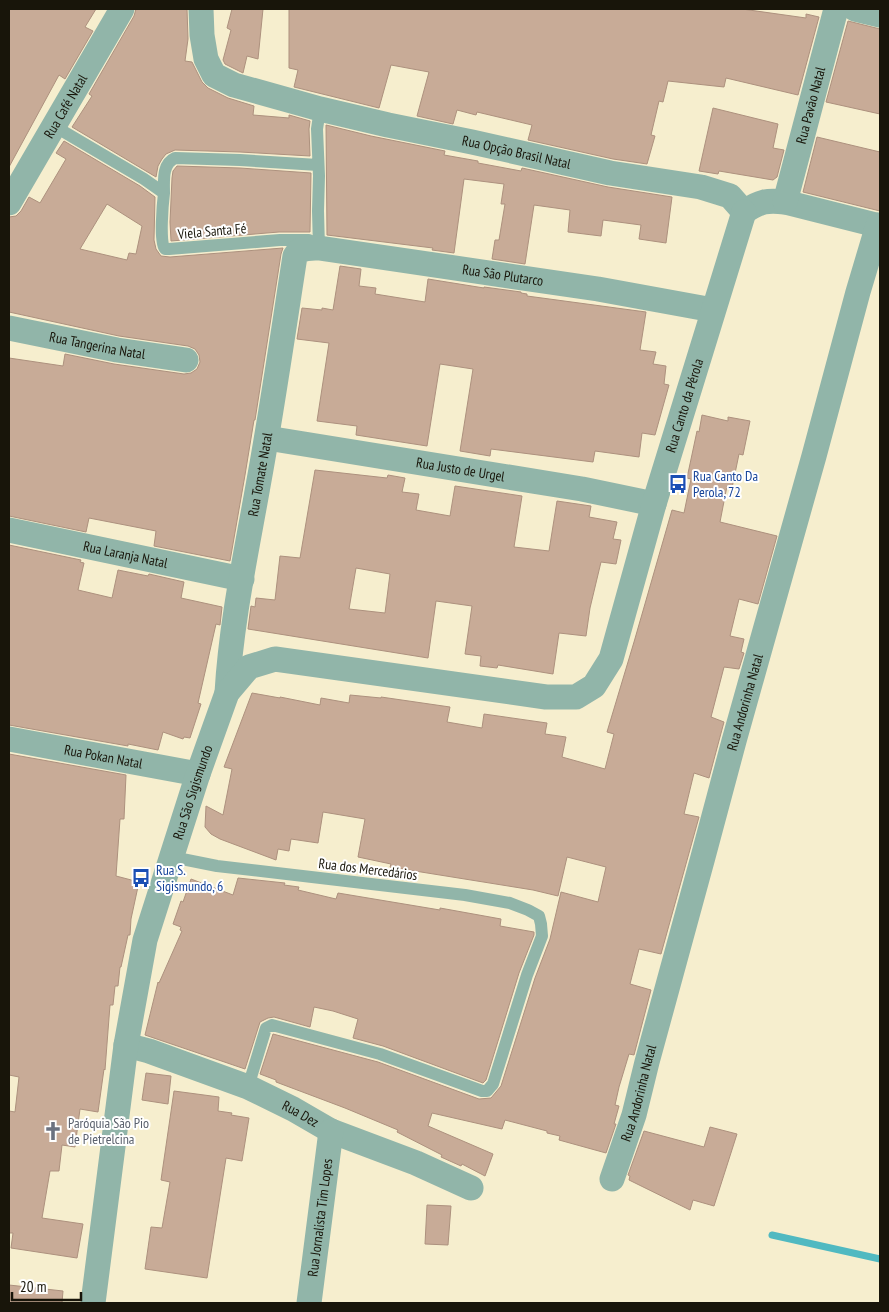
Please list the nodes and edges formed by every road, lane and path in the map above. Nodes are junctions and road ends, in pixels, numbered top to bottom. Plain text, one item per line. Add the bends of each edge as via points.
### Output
1 (122, 9) edge
2 (201, 9) edge
3 (836, 9) edge
4 (855, 9) edge
5 (880, 15) edge
6 (320, 109) junction
7 (54, 126) junction
8 (318, 165) junction
9 (164, 193) junction
10 (786, 202) junction
11 (9, 203) edge
12 (744, 212) junction
13 (879, 225) edge
14 (319, 244) junction
15 (295, 256) joint
16 (713, 310) junction
17 (9, 328) edge
18 (186, 360) dead end
19 (267, 438) junction
20 (654, 504) junction
21 (9, 530) edge
22 (242, 579) junction
23 (611, 659) joint
24 (227, 693) junction
25 (9, 740) edge
26 (198, 774) junction
27 (172, 857) junction
28 (126, 1045) junction
29 (248, 1087) junction
30 (331, 1131) junction
31 (612, 1179) dead end
32 (471, 1188) dead end
33 (93, 1303) edge
34 (309, 1303) edge

1 - 7 street, Rua Café Natal
2 - 6 street, Rua Opção Brasil Natal via 206,59 214,75 234,85
3 - 10 street, Rua Pavão Natal
4 - 5 street
6 - 8 lane
6 - 12 street, Rua Opção Brasil Natal via 610,173 701,187 730,196
7 - 9 lane
7 - 11 street, Rua Café Natal
8 - 9 lane, Viela Santa Fé via 175,158 166,166
8 - 14 lane
9 - 14 lane, Viela Santa Fé via 165,249 280,240
10 - 12 street via 771,200 757,203
10 - 13 street
12 - 16 street, Rua Canto da Pérola
13 - 31 street, Rua Andorinha Natal via 741,713 634,1115
14 - 15 street, Rua São Plutarco via 298,251
14 - 16 street, Rua São Plutarco
15 - 19 street, Rua Tomate Natal
16 - 20 street, Rua Canto da Pérola
17 - 18 street, Rua Tangerina Natal
19 - 20 street, Rua Justo de Urgel via 582,489
19 - 22 street, Rua Tomate Natal
20 - 23 street, Rua Canto da Pérola
21 - 22 street, Rua Laranja Natal
22 - 24 street, Rua Tomate Natal via 228,663
23 - 24 street, Rua São Sigismundo via 594,686 576,697 546,697 275,659 249,667
24 - 26 street, Rua São Sigismundo
25 - 26 street, Rua Pokan Natal
26 - 27 street, Rua São Sigismundo
27 - 28 street, Rua São Sigismundo via 145,940
27 - 29 lane, Rua dos Mercedários via 217,866 465,895 510,904 538,916 541,924 542,936 493,1084 487,1091 380,1054 272,1025 266,1028
28 - 29 street, Rua Dez
28 - 33 street, Rua São Sigismundo
29 - 30 street, Rua Dez
30 - 32 street, Rua Dez
30 - 34 street, Rua Jornalista Tim Lopes

